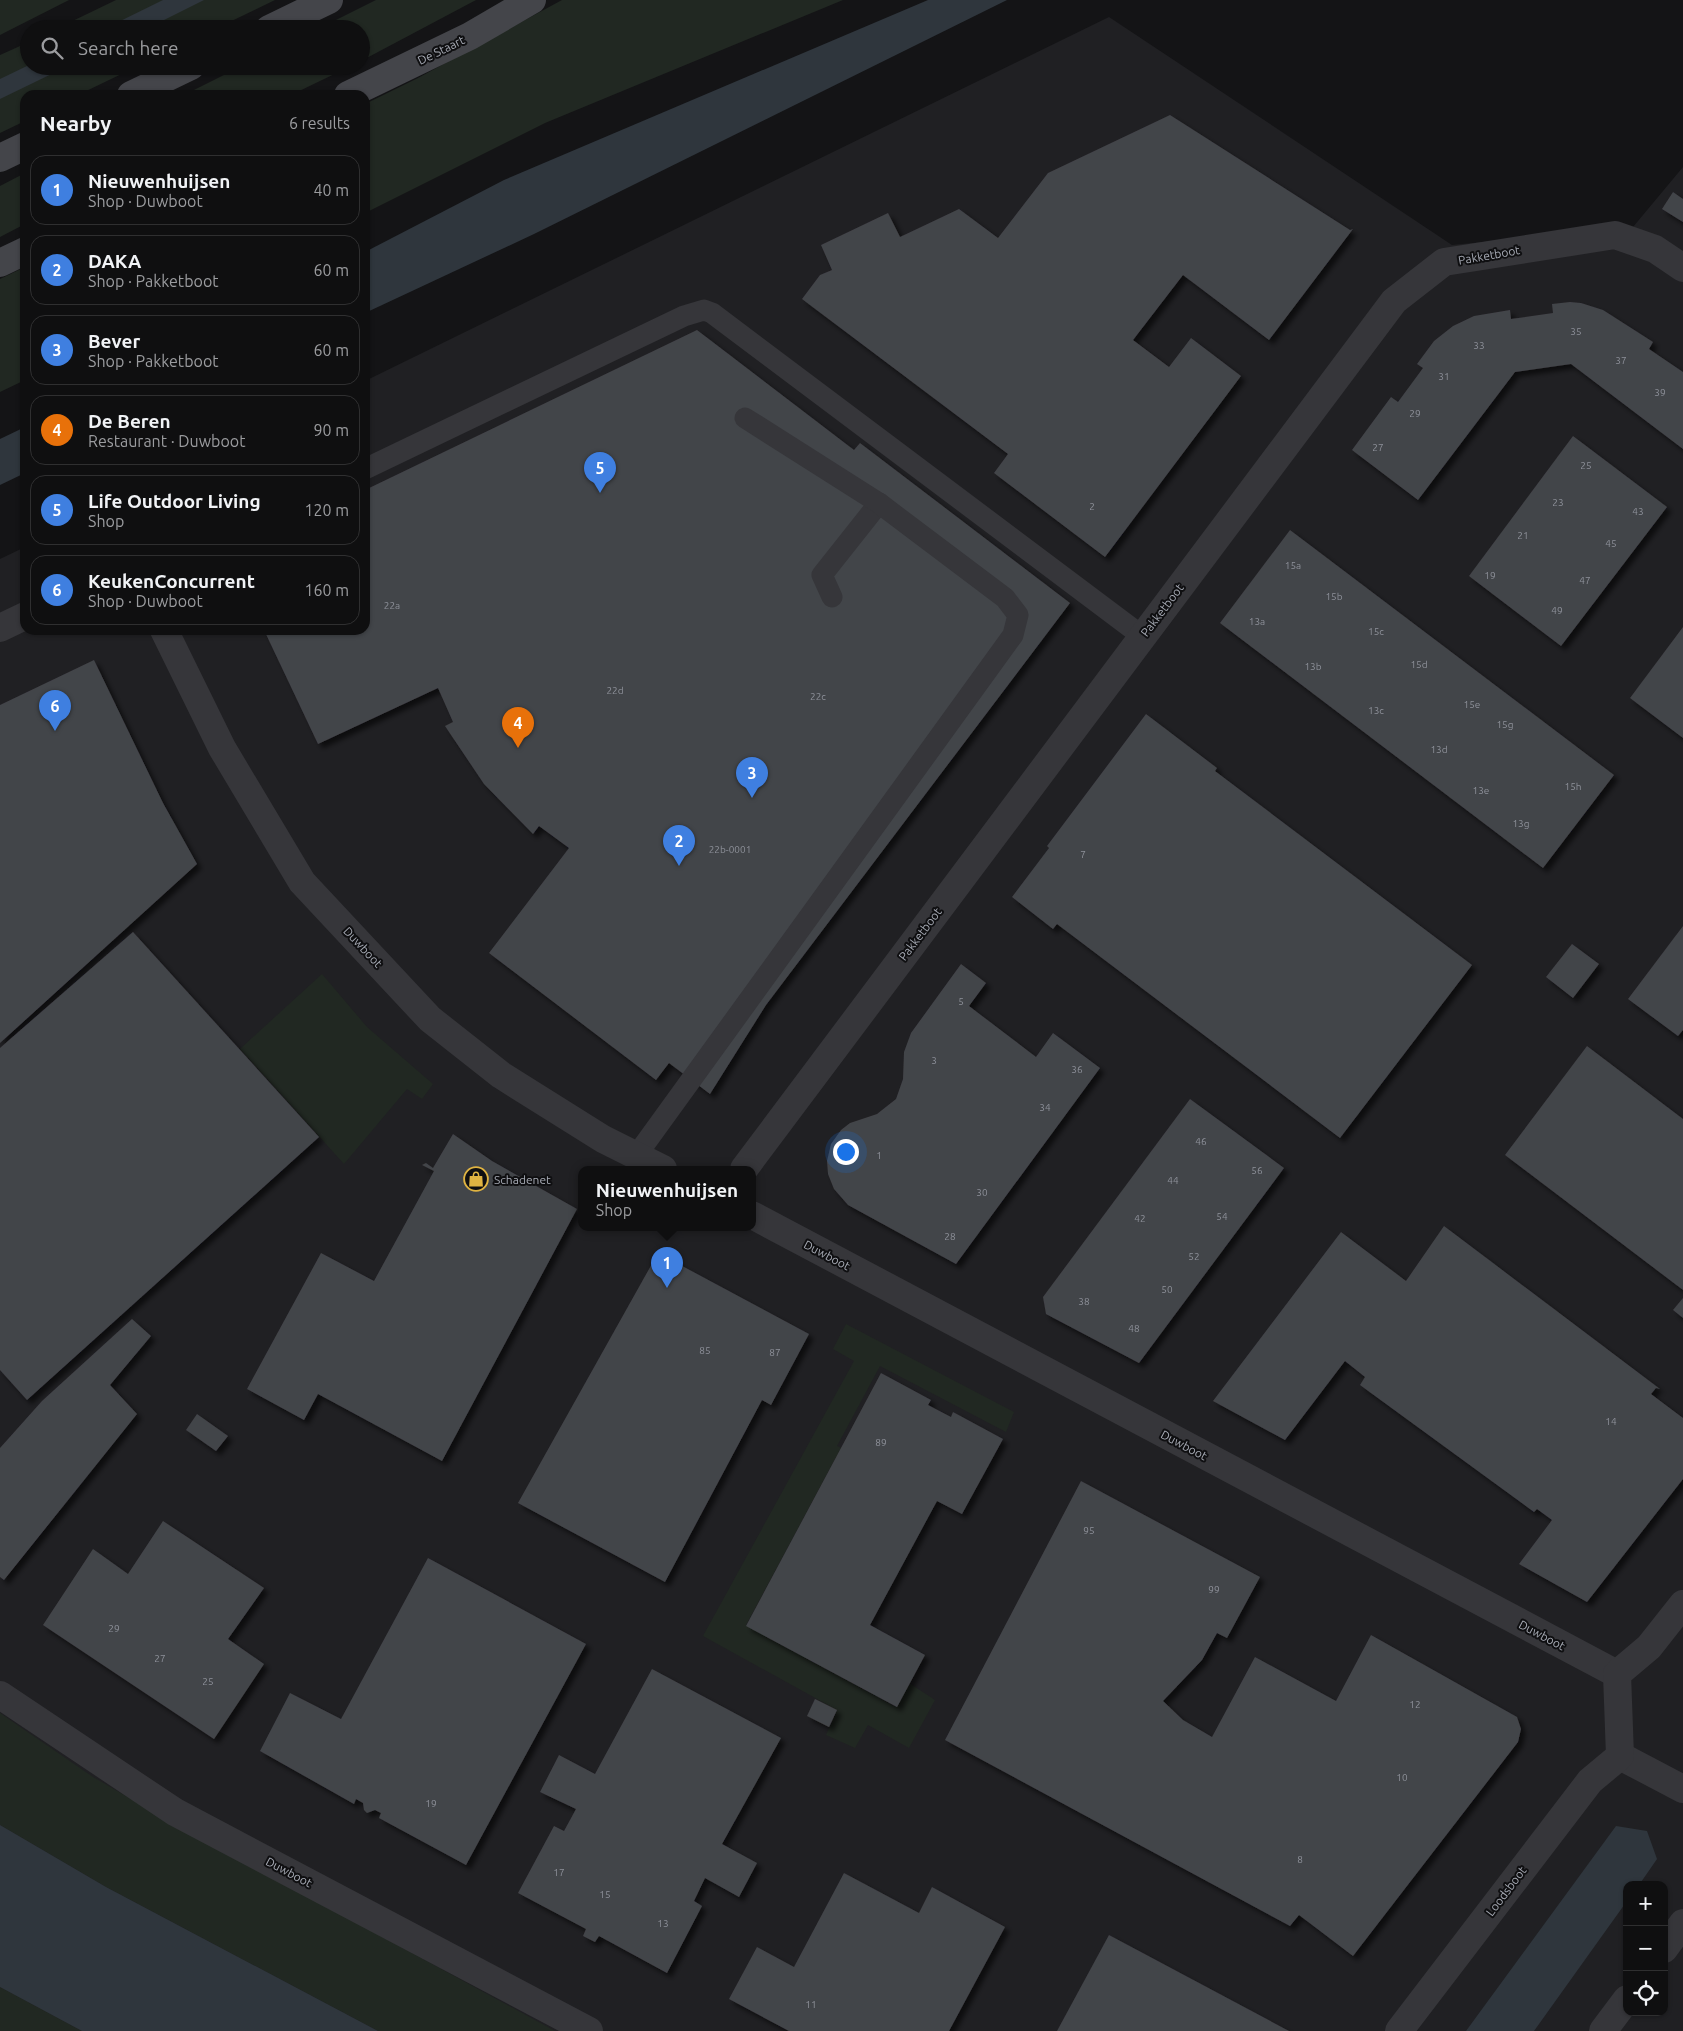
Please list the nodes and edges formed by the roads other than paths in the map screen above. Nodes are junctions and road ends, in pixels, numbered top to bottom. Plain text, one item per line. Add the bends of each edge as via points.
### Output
1 (329, 0) edge
2 (532, 0) edge
3 (288, 20) edge
4 (172, 75) edge
5 (141, 90) edge
6 (358, 90) edge
7 (20, 148) edge
8 (0, 158) edge
9 (20, 253) edge
10 (0, 263) edge
11 (1683, 268) edge
12 (745, 418) dead end
13 (370, 467) edge
14 (879, 503) junction
15 (832, 598) dead end
16 (20, 618) edge
17 (0, 628) edge
18 (166, 635) edge
19 (1142, 636) junction
20 (636, 1156) junction
21 (657, 1166) edge
22 (746, 1166) edge
23 (756, 1217) edge
24 (1683, 1604) edge
25 (1616, 1674) junction
26 (0, 1695) edge
27 (1620, 1756) junction
28 (1683, 1789) edge
29 (1683, 1923) edge
30 (1668, 1943) edge
31 (1623, 2004) edge
32 (589, 2031) edge
33 (1399, 2031) edge
34 (1603, 2031) edge

1 - 3 main road
2 - 6 main road, De Staart via 470,36
4 - 5 main road
7 - 8 main road
9 - 10 main road
11 - 19 street, Pakketboot via 1655,249 1614,235 1444,262 1394,301
12 - 14 lane
13 - 19 lane via 684,316 704,310
14 - 15 lane via 822,575
14 - 20 lane via 1005,598 1018,615 1013,635
16 - 17 street
18 - 20 street, Duwboot via 222,748 302,882 430,1019 501,1075
19 - 22 street, Pakketboot
20 - 21 street, Duwboot
23 - 25 street, Duwboot
24 - 25 street via 1649,1647
25 - 27 street
26 - 32 street, Duwboot via 175,1812
27 - 28 street
27 - 33 street, Loodsboot via 1590,1782
29 - 30 street
31 - 34 street

